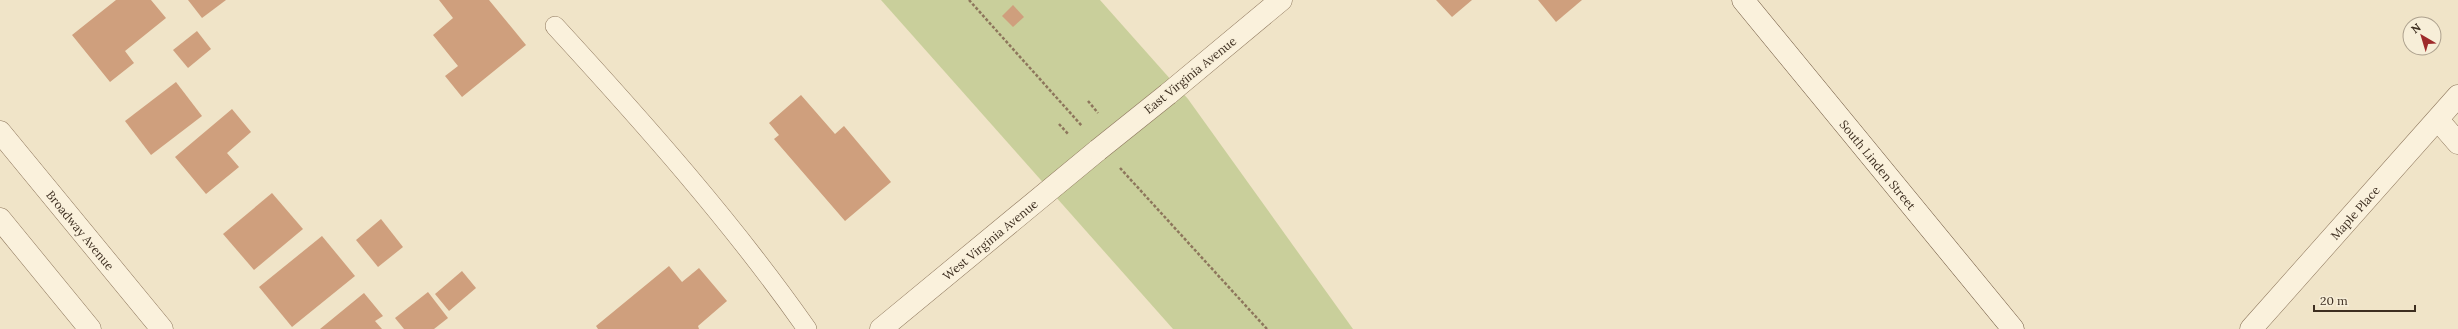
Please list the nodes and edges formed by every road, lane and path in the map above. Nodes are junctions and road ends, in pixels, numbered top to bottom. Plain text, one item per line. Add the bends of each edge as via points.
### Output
1 (1281, 0) edge
2 (1742, 0) edge
3 (555, 26) dead end
4 (2458, 96) edge
5 (1088, 101) dead end
6 (1101, 116) dead end
7 (2438, 120) junction
8 (1059, 124) dead end
9 (0, 132) edge
10 (1073, 140) dead end
11 (2458, 143) edge
12 (1098, 150) joint
13 (0, 219) edge
14 (90, 329) edge
15 (162, 329) edge
16 (808, 329) edge
17 (881, 329) edge
18 (2013, 329) edge
19 (2251, 329) edge

1 - 12 street, East Virginia Avenue, bridge
2 - 18 street, South Linden Street
3 - 16 lane via 611,87 761,263
4 - 7 street, Maple Place
5 - 6 path
7 - 11 street
7 - 19 street, Maple Place
8 - 10 path
9 - 15 street, Broadway Avenue
12 - 17 street, West Virginia Avenue
13 - 14 street

